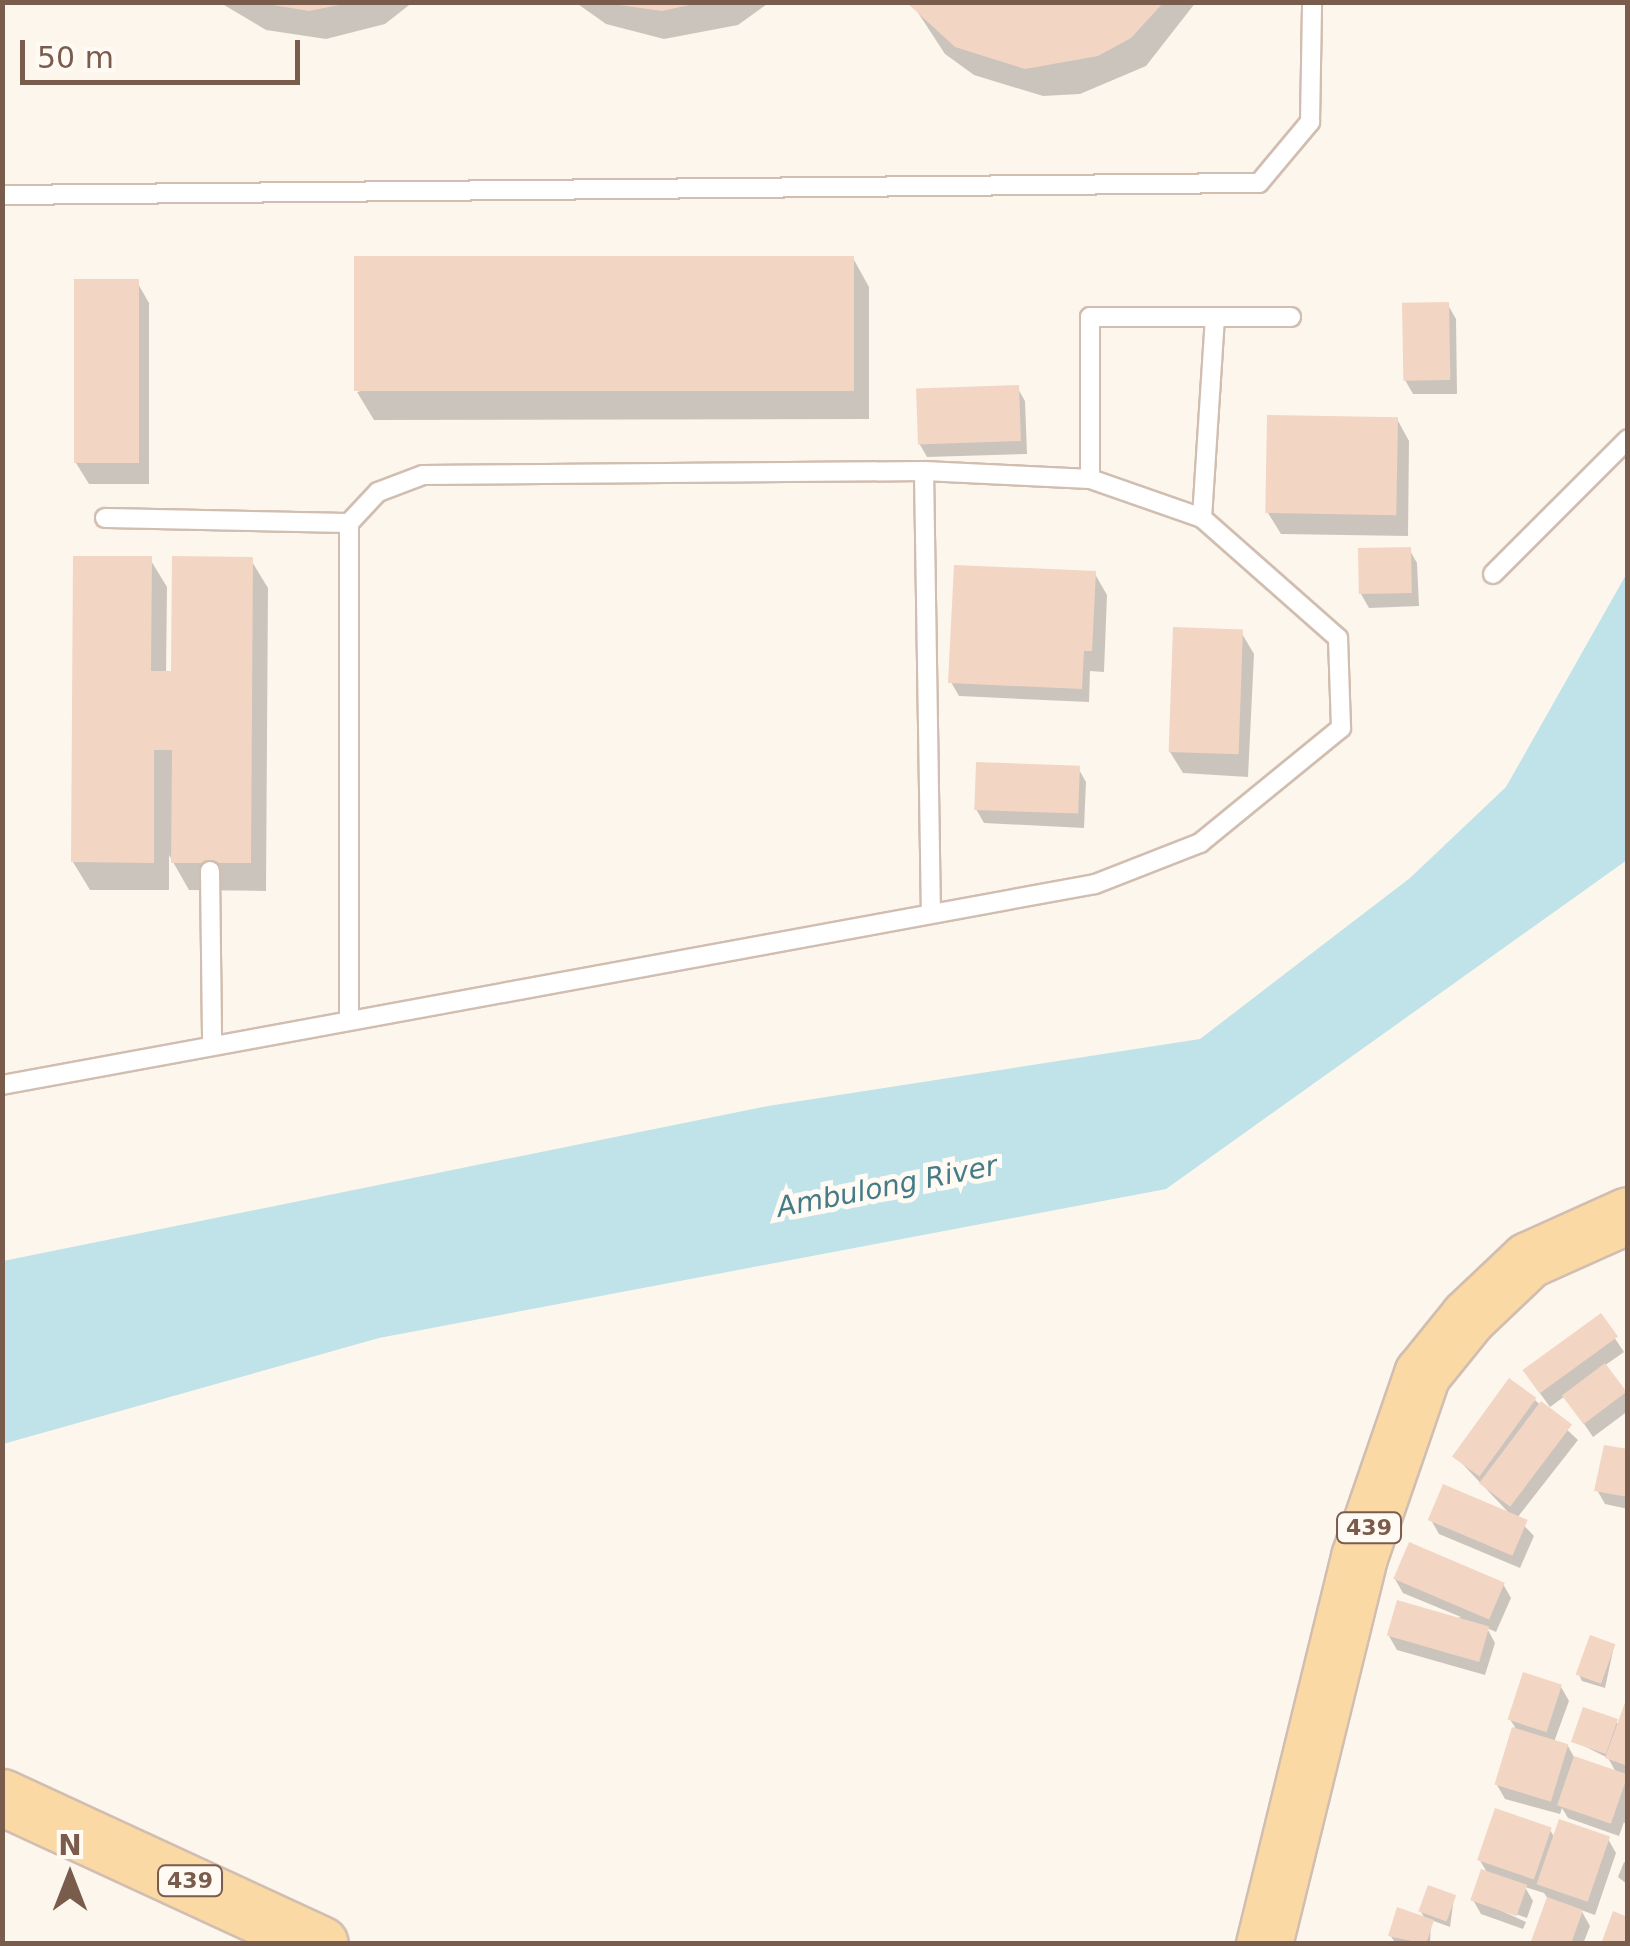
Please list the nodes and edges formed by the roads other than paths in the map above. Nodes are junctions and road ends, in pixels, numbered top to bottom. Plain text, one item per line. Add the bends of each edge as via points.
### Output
1 (1312, 2) edge
2 (2, 195) edge
3 (1215, 318) junction
4 (1290, 318) dead end
5 (1628, 440) edge
6 (924, 471) junction
7 (1090, 479) junction
8 (105, 518) dead end
9 (1202, 518) junction
10 (349, 523) junction
11 (1494, 574) dead end
12 (210, 872) dead end
13 (931, 914) junction
14 (349, 1019) junction
15 (212, 1046) junction
16 (2, 1085) edge
17 (1628, 1215) edge
18 (2, 1797) edge
19 (320, 1944) edge
20 (1264, 1944) edge

1 - 2 lane via 1310,122 1258,183
3 - 4 lane
3 - 7 lane via 1090,318
3 - 9 lane
5 - 11 lane
6 - 7 lane
6 - 10 lane via 423,475 378,492
6 - 13 lane
7 - 9 lane
8 - 10 lane
9 - 13 lane via 1338,638 1341,728 1200,843 1095,884
10 - 14 lane
12 - 15 lane
13 - 14 lane
14 - 15 lane
15 - 16 lane
17 - 20 main road, 439 via 1528,1260 1468,1317 1422,1374 1359,1557
18 - 19 main road, 439

